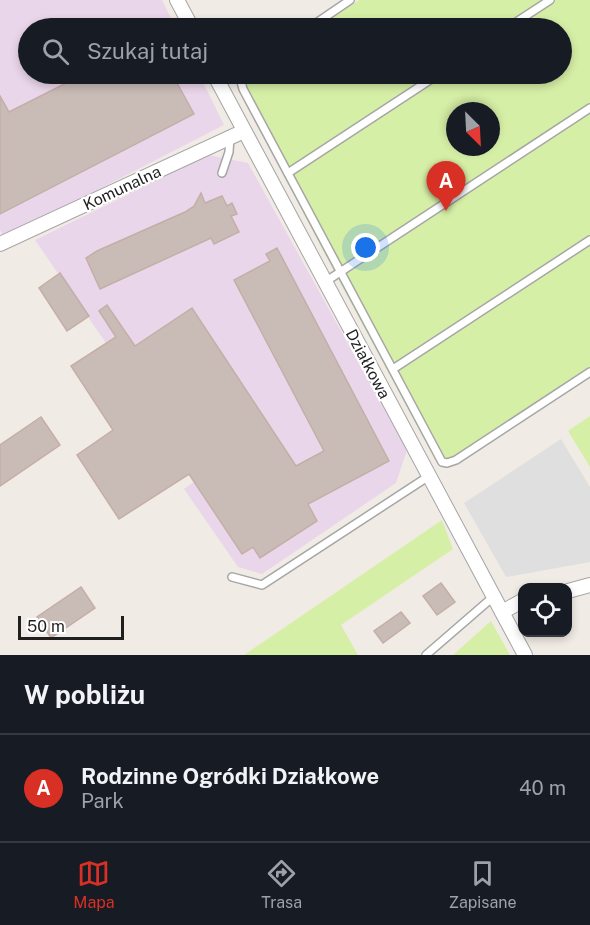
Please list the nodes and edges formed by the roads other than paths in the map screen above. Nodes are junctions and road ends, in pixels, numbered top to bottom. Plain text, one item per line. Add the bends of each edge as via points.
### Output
1 (177, 0) edge
2 (350, 0) edge
3 (550, 0) edge
4 (187, 18) edge
5 (324, 18) edge
6 (522, 18) edge
7 (219, 84) edge
8 (242, 84) edge
9 (424, 84) edge
10 (590, 108) edge
11 (244, 131) junction
12 (230, 137) junction
13 (222, 173) dead end
14 (288, 173) junction
15 (590, 240) edge
16 (0, 244) edge
17 (340, 272) junction
18 (325, 282) junction
19 (393, 369) junction
20 (590, 372) edge
21 (429, 476) junction
22 (232, 577) dead end
23 (590, 585) edge
24 (572, 590) edge
25 (493, 597) junction
26 (518, 604) edge
27 (502, 612) junction
28 (426, 655) edge
29 (525, 655) edge

1 - 4 street
2 - 5 lane
3 - 6 lane
7 - 11 street, Działkowa
8 - 14 lane
9 - 14 lane
10 - 17 lane
11 - 12 street, Komunalna
11 - 18 street, Działkowa
12 - 13 lane via 230,152
12 - 16 street, Komunalna
14 - 17 lane
15 - 19 lane
17 - 18 lane
17 - 19 lane
18 - 21 street, Działkowa
19 - 20 lane via 439,458 447,463
21 - 22 lane via 262,585
21 - 25 street, Działkowa
23 - 24 street
25 - 27 street, Działkowa
25 - 28 lane
26 - 27 street
27 - 29 street, Działkowa

